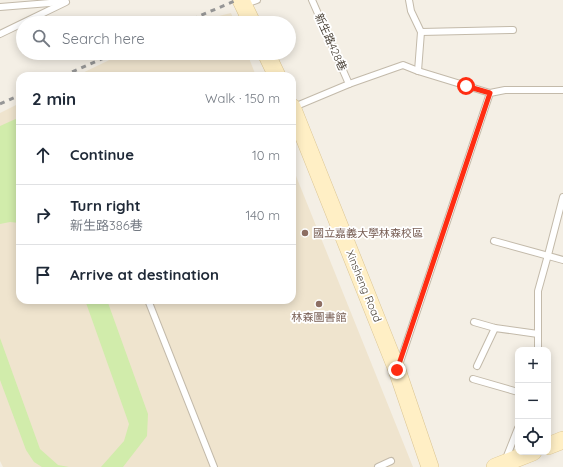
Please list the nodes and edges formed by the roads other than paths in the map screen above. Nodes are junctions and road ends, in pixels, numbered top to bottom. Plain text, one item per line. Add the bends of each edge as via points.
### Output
1 (312, 0) edge
2 (409, 0) edge
3 (66, 1) edge
4 (247, 2) edge
5 (0, 7) edge
6 (36, 16) edge
7 (250, 16) edge
8 (16, 26) edge
9 (513, 30) dead end
10 (421, 32) junction
11 (0, 34) edge
12 (269, 60) edge
13 (418, 71) junction
14 (275, 72) edge
15 (350, 84) junction
16 (563, 90) edge
17 (490, 93) junction
18 (296, 105) edge
19 (296, 117) edge
20 (563, 198) edge
21 (494, 241) dead end
22 (548, 255) junction
23 (563, 260) edge
24 (150, 304) edge
25 (474, 322) dead end
26 (495, 328) junction
27 (538, 334) junction
28 (538, 347) edge
29 (477, 366) dead end
30 (397, 370) junction
31 (473, 379) dead end
32 (515, 391) edge
33 (515, 434) edge
34 (563, 440) edge
35 (551, 445) edge
36 (525, 455) edge
37 (391, 461) dead end
38 (499, 465) edge
39 (214, 467) edge
40 (378, 467) edge
41 (430, 467) edge

1 - 15 lane, 新生路428巷
2 - 10 lane via 410,11
3 - 5 lane
3 - 6 lane
4 - 7 street
8 - 11 lane
9 - 10 lane
10 - 13 lane
12 - 14 street
13 - 15 lane via 403,65
13 - 17 lane
15 - 18 lane
16 - 17 lane via 505,90
17 - 30 lane
19 - 30 street, Xinsheng Road
20 - 22 lane
21 - 22 lane
22 - 23 lane
22 - 27 lane via 538,290
24 - 39 lane
25 - 26 lane
26 - 27 lane
26 - 29 lane
27 - 28 lane
30 - 41 street, Xinsheng Road
31 - 32 lane
33 - 38 lane
34 - 35 street
36 - 38 street
37 - 40 lane

